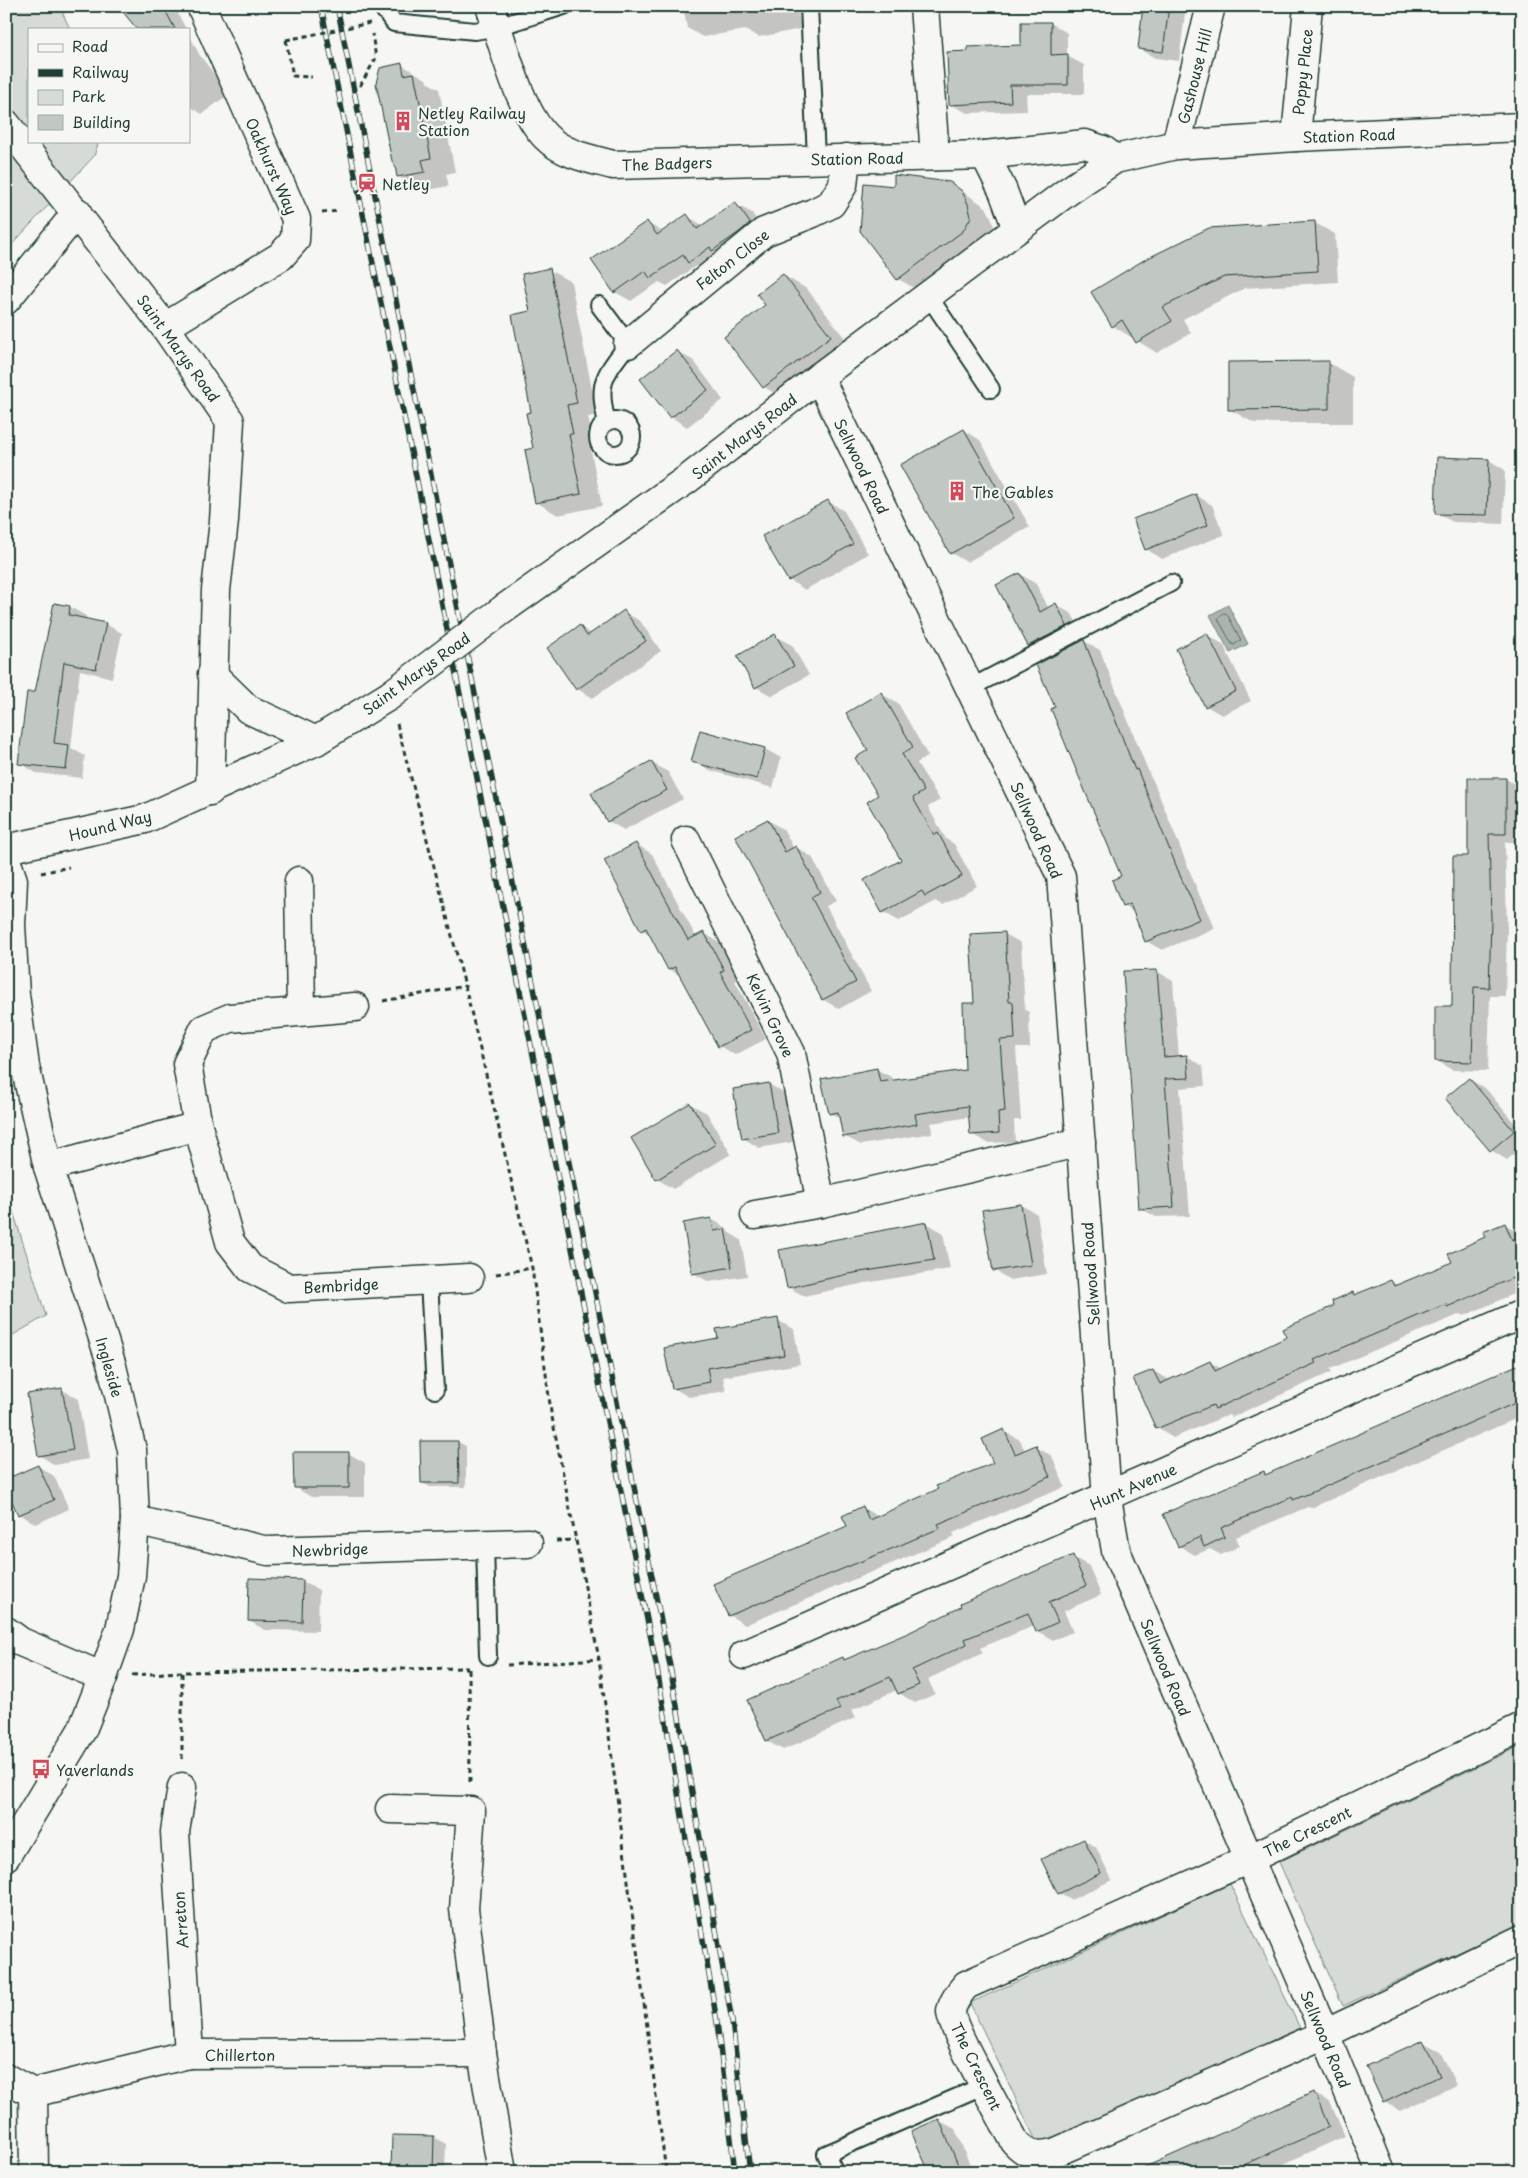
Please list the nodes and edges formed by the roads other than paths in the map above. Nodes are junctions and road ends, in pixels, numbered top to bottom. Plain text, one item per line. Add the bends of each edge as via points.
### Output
1 (201, 6) edge
2 (381, 6) edge
3 (564, 6) edge
4 (808, 6) edge
5 (924, 6) edge
6 (1211, 6) edge
7 (1308, 6) edge
8 (494, 16) edge
9 (6, 124) edge
10 (1522, 128) edge
11 (1296, 137) junction
12 (1176, 145) junction
13 (985, 155) junction
14 (935, 156) junction
15 (816, 158) junction
16 (846, 158) junction
17 (1115, 159) junction
18 (728, 162) joint
19 (77, 212) junction
20 (1017, 229) junction
21 (928, 295) junction
22 (6, 300) edge
23 (599, 305) dead end
24 (165, 327) junction
25 (628, 344) junction
26 (819, 377) junction
27 (991, 389) dead end
28 (607, 422) dead end
29 (1171, 583) dead end
30 (212, 674) junction
31 (970, 688) junction
32 (316, 741) junction
33 (210, 791) junction
34 (686, 840) dead end
35 (6, 849) edge
36 (6, 860) edge
37 (299, 881) dead end
38 (355, 1006) road end
39 (301, 1012) junction
40 (198, 1126) junction
41 (1081, 1142) junction
42 (48, 1167) junction
43 (821, 1203) junction
44 (755, 1216) dead end
45 (469, 1278) road end
46 (429, 1281) junction
47 (1522, 1314) edge
48 (435, 1390) dead end
49 (1106, 1498) junction
50 (135, 1520) junction
51 (528, 1543) dead end
52 (485, 1544) junction
53 (6, 1631) edge
54 (744, 1655) dead end
55 (483, 1662) road end
56 (103, 1677) junction
57 (1522, 1727) edge
58 (182, 1787) road end
59 (390, 1809) dead end
60 (6, 1856) edge
61 (1249, 1859) junction
62 (1522, 1940) edge
63 (1325, 2034) junction
64 (482, 2053) junction
65 (189, 2054) junction
66 (6, 2078) edge
67 (985, 2085) junction
68 (33, 2093) junction
69 (34, 2172) edge
70 (502, 2172) edge
71 (835, 2172) edge
72 (1381, 2172) edge

1 - 24 street, Oakhurst Way via 296,219 295,240 281,256
2 - 8 lane via 394,22 475,31
3 - 8 lane
4 - 15 lane
5 - 14 street
6 - 12 street, Gashouse Hill
7 - 11 street, Poppy Place
8 - 18 street, The Badgers via 526,110 547,137 575,155 613,165
9 - 19 street, Saint Marys Road
10 - 11 street, Station Road
11 - 12 street, Station Road
12 - 17 street, Saint Marys Road
13 - 14 street, Station Road
13 - 17 street, Station Road via 1085,144 1103,150
13 - 20 street
14 - 16 street, Station Road
15 - 16 street, Station Road
15 - 18 street, Station Road
16 - 25 street, Felton Close via 843,185 831,204 764,232
17 - 20 street, Saint Marys Road
19 - 22 street
19 - 24 street, Saint Marys Road
20 - 21 street, Saint Marys Road
21 - 26 street, Saint Marys Road
21 - 27 lane
23 - 25 lane
24 - 30 street, Saint Marys Road via 230,420
25 - 28 lane via 610,368 602,386
26 - 31 street, Sellwood Road
26 - 32 street, Saint Marys Road, bridge via 690,478 505,608 392,707
29 - 31 lane
30 - 32 street via 248,709
30 - 33 street, Saint Marys Road
31 - 41 street, Sellwood Road via 1061,876
32 - 33 street, Saint Marys Road
33 - 35 street, Hound Way via 145,818
34 - 43 street, Kelvin Grove via 791,1053
36 - 42 street, Ingleside via 13,880 11,924 15,995 25,1066
37 - 39 street
38 - 39 street, Bembridge
39 - 40 street, Bembridge via 230,1018 204,1029 187,1064
40 - 42 street
40 - 46 street, Bembridge via 230,1242 250,1268 289,1288
41 - 43 street
41 - 49 street, Sellwood Road
42 - 50 street, Ingleside via 112,1366 132,1450
43 - 44 street
45 - 46 street, Bembridge
46 - 48 lane
47 - 49 street, Hunt Avenue
49 - 54 street, Hunt Avenue
49 - 61 street, Sellwood Road via 1116,1552
50 - 52 street, Newbridge via 268,1551
50 - 56 street, Ingleside via 131,1576 120,1629
51 - 52 street, Newbridge
52 - 55 lane
53 - 56 street via 21,1642
56 - 60 street, Ingleside via 82,1730
57 - 61 street, The Crescent
58 - 65 street, Arreton via 175,1832
59 - 64 street via 471,1811 464,1909
61 - 63 street, Sellwood Road
61 - 67 street, The Crescent via 966,1985 957,1996 951,2012 958,2033
62 - 63 street, The Crescent
63 - 67 street, The Crescent via 1039,2157 1023,2151 1015,2142
63 - 72 street, Sellwood Road
64 - 65 street, Chillerton
64 - 70 street
65 - 68 street, Chillerton
66 - 68 street
67 - 71 lane via 826,2154
68 - 69 street

